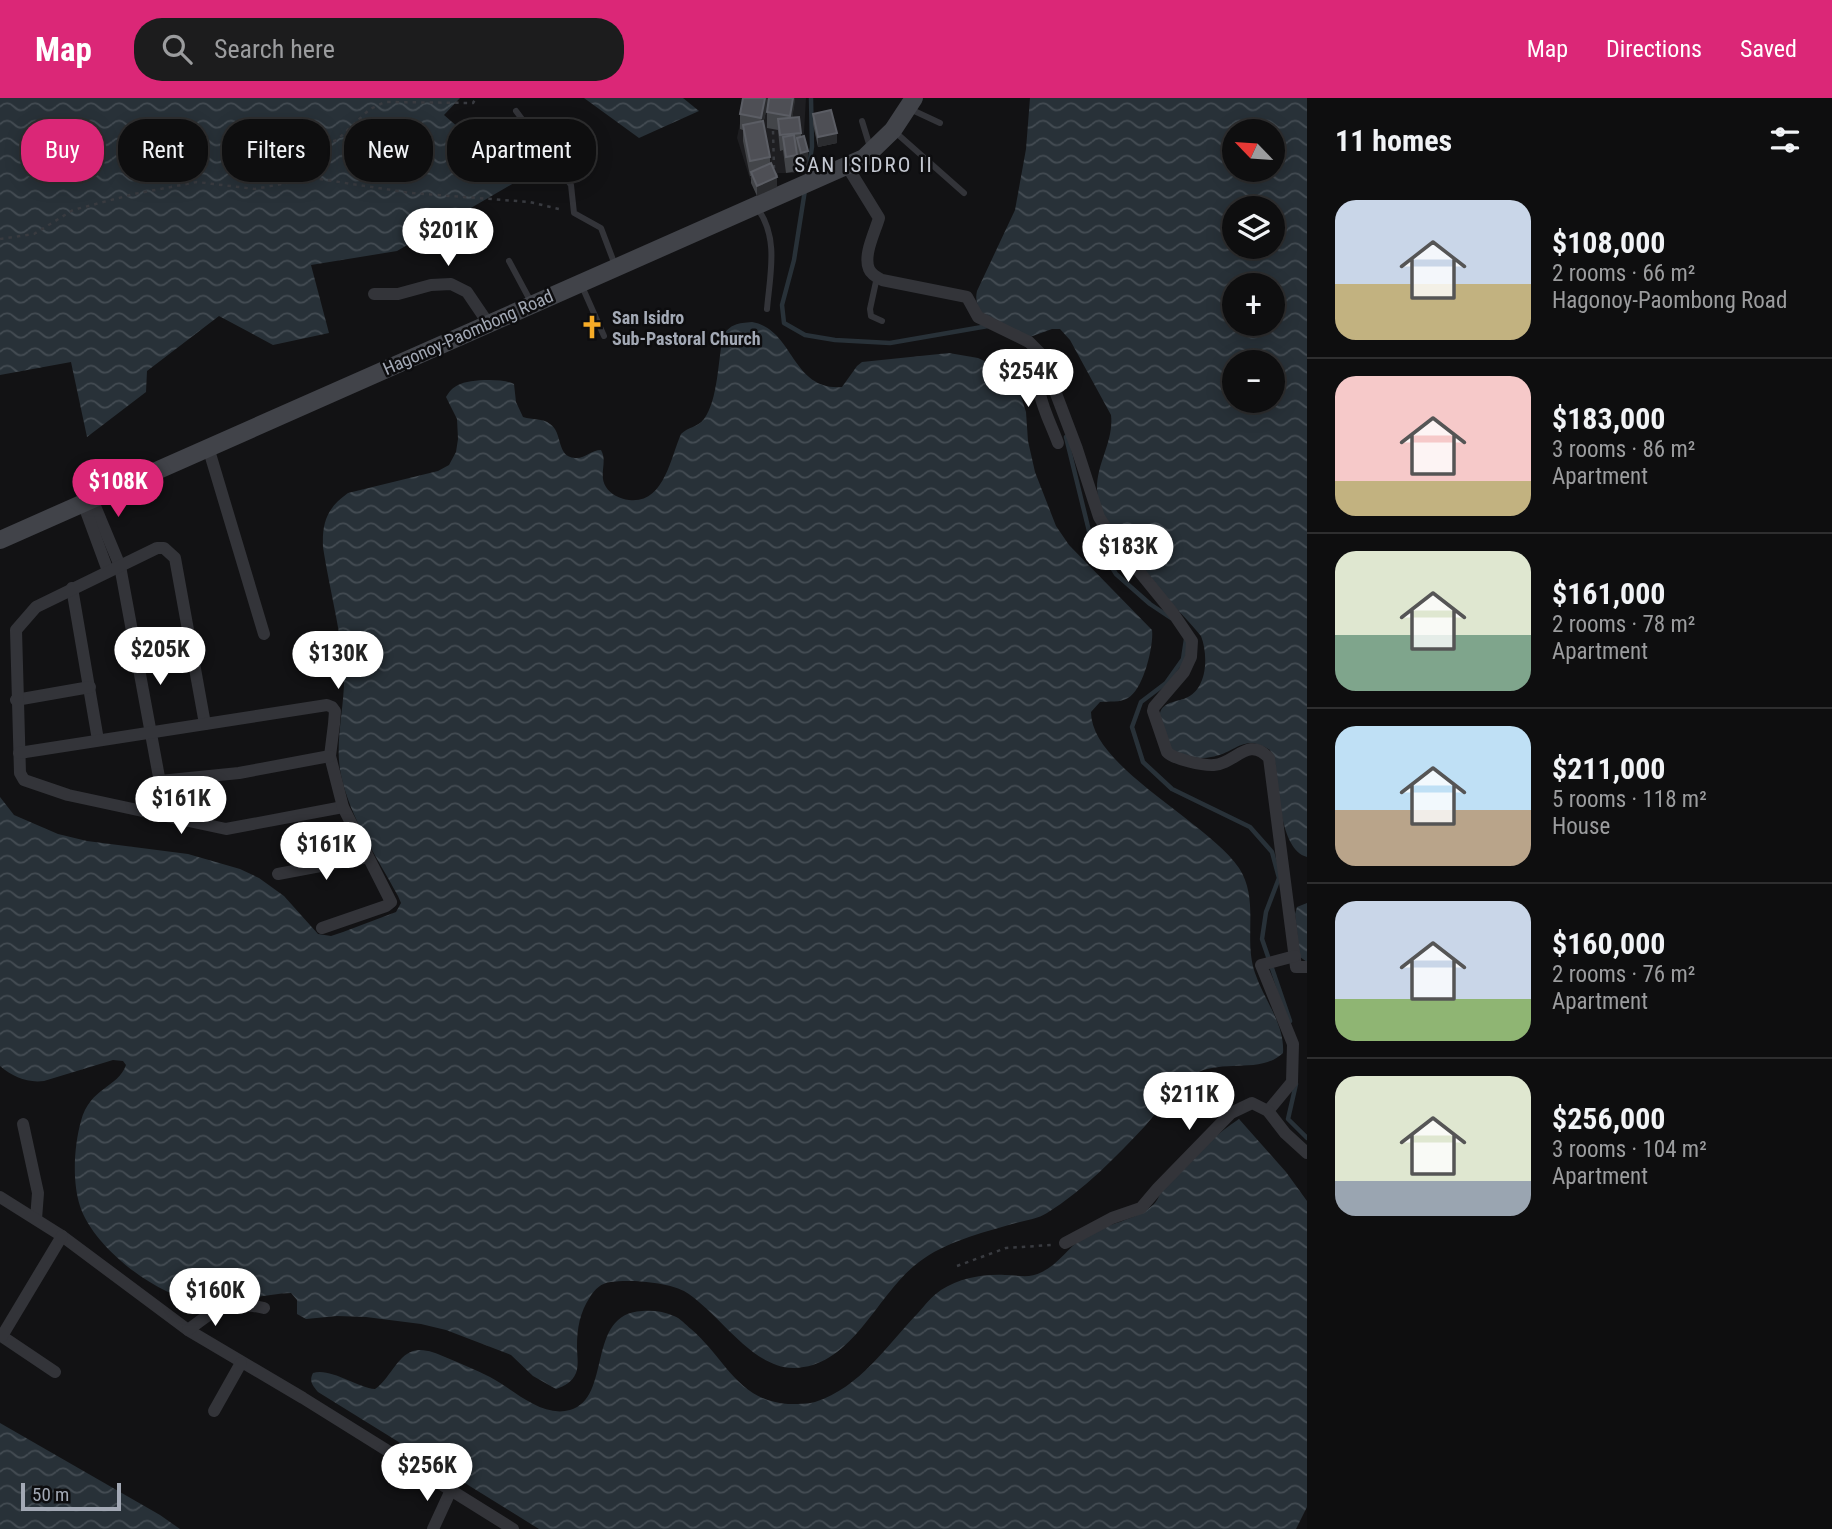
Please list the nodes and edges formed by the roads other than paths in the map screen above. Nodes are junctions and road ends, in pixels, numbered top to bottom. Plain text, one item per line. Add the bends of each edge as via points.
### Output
1 (911, 103) edge
2 (516, 111) dead end
3 (862, 121) dead end
4 (940, 123) dead end
5 (893, 130) junction
6 (871, 153) junction
7 (847, 166) junction
8 (964, 193) dead end
9 (755, 205) junction
10 (509, 261) dead end
11 (615, 267) junction
12 (877, 277) junction
13 (580, 282) junction
14 (374, 294) dead end
15 (532, 304) junction
16 (766, 309) dead end
17 (882, 321) dead end
18 (488, 323) junction
19 (604, 336) dead end
20 (1041, 364) junction
21 (1058, 443) dead end
22 (208, 447) junction
23 (87, 501) junction
24 (0, 540) edge
25 (114, 569) junction
26 (72, 588) junction
27 (264, 634) dead end
28 (90, 687) junction
29 (16, 700) junction
30 (205, 724) junction
31 (151, 732) junction
32 (97, 740) junction
33 (19, 752) junction
34 (330, 756) junction
35 (160, 781) junction
36 (343, 807) junction
37 (166, 815) junction
38 (368, 857) junction
39 (278, 874) dead end
40 (322, 928) dead end
41 (1294, 956) junction
42 (1307, 967) edge
43 (1268, 1111) junction
44 (23, 1124) dead end
45 (1307, 1153) edge
46 (0, 1197) edge
47 (36, 1219) junction
48 (62, 1236) junction
49 (1065, 1243) road end
50 (264, 1308) dead end
51 (188, 1330) junction
52 (1, 1336) edge
53 (239, 1362) junction
54 (55, 1372) dead end
55 (215, 1411) dead end
56 (451, 1490) junction
57 (433, 1529) edge
58 (513, 1529) edge

1 - 4 lane
1 - 5 main road, Hagonoy-Paombong Road
2 - 11 lane via 570,185 575,213 601,228
3 - 6 lane
5 - 6 main road, Hagonoy-Paombong Road
5 - 8 lane
6 - 7 main road, Hagonoy-Paombong Road
7 - 9 main road, Hagonoy-Paombong Road
7 - 12 street via 879,218 868,256 869,269
9 - 11 main road, Hagonoy-Paombong Road
9 - 16 lane via 770,234
10 - 15 lane
11 - 13 main road, Hagonoy-Paombong Road
12 - 17 lane via 870,309 871,316
12 - 20 street via 967,298 978,317 1029,342
13 - 15 main road, Hagonoy-Paombong Road
13 - 19 lane
14 - 18 street via 451,284 467,292
15 - 18 main road, Hagonoy-Paombong Road
18 - 22 main road, Hagonoy-Paombong Road
20 - 21 street via 1040,393
20 - 41 street via 1077,449 1099,517 1192,641 1184,673 1153,711 1167,752 1178,759 1215,766 1251,748 1262,750 1269,758
22 - 23 main road, Hagonoy-Paombong Road
22 - 27 street
23 - 24 main road, Hagonoy-Paombong Road
23 - 25 street
25 - 26 street
25 - 30 street via 158,548 174,558
25 - 31 street
26 - 28 street
26 - 29 street via 36,607 16,631
28 - 29 street
28 - 32 street
29 - 33 street
30 - 31 street
30 - 34 street via 332,706
31 - 32 street
31 - 35 street
32 - 33 street
33 - 37 street via 24,780 68,795
34 - 35 street via 239,773
34 - 36 street
35 - 37 street
36 - 37 street via 226,829
36 - 38 street
38 - 39 street
38 - 40 street via 391,902
41 - 42 street via 1296,967
41 - 43 street via 1261,967 1293,1044 1292,1082
43 - 45 street
43 - 49 street via 1252,1103 1231,1113 1142,1208
44 - 47 street via 38,1193
46 - 47 street
47 - 48 street
48 - 51 street
48 - 52 street
50 - 51 street via 240,1303 224,1306
51 - 53 street
52 - 54 street
53 - 55 street
53 - 56 street
56 - 57 street
56 - 58 street

